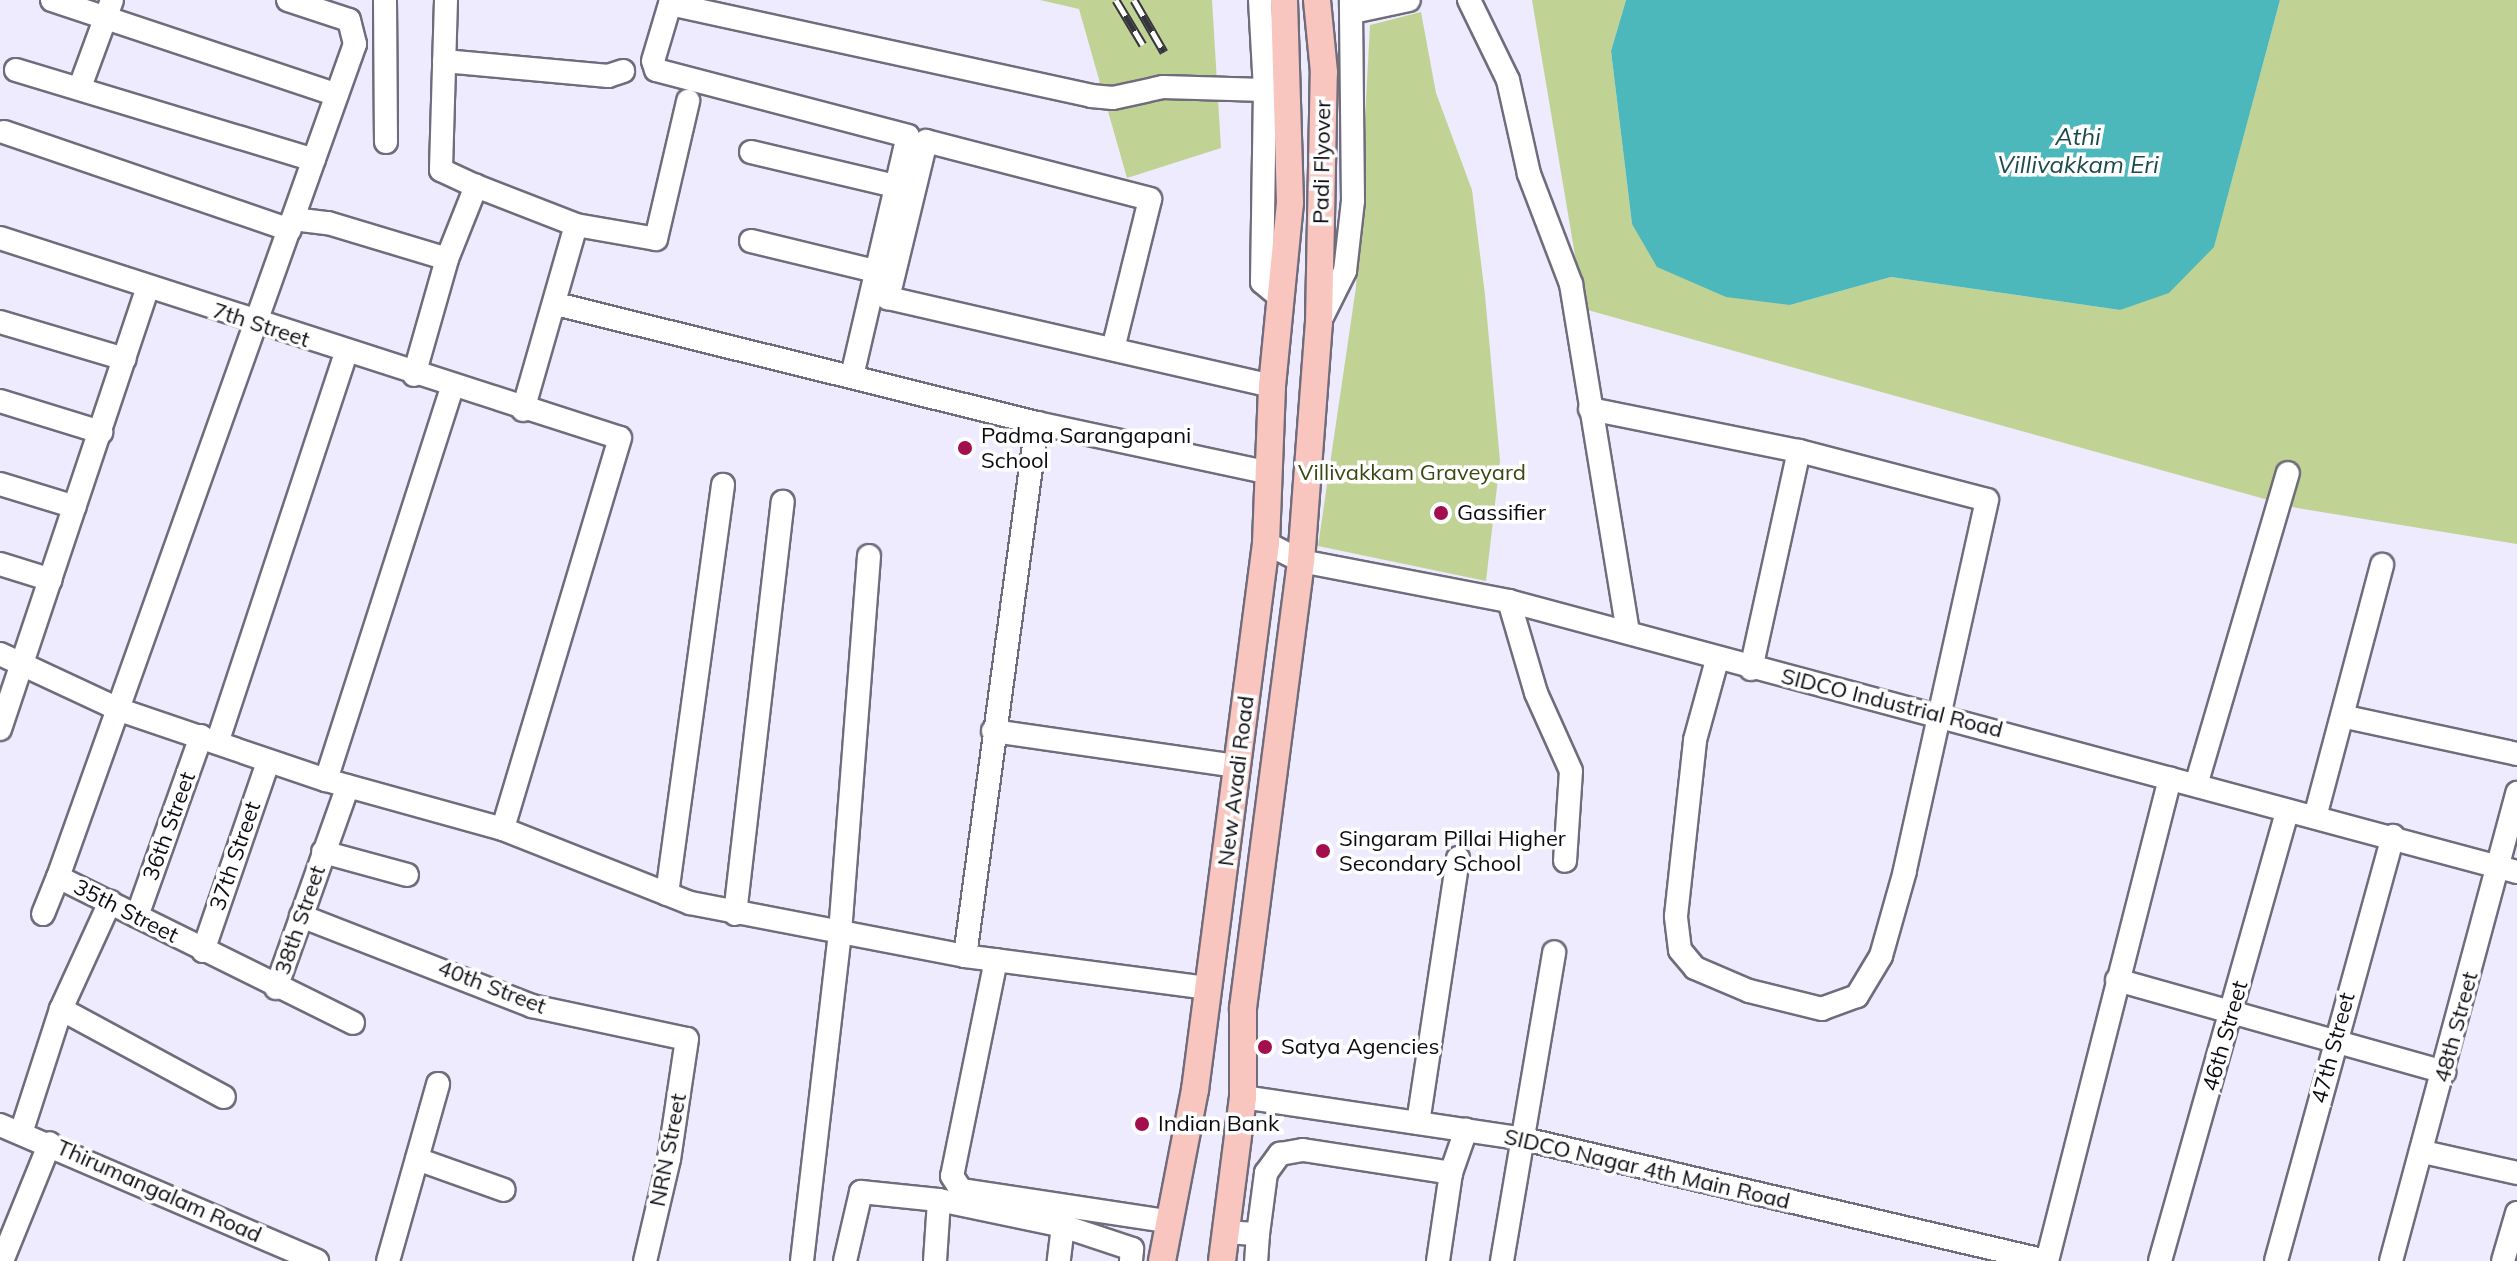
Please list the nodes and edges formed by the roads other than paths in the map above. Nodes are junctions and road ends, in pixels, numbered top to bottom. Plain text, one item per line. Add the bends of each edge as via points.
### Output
1 (52, 0) edge
2 (288, 0) edge
3 (385, 0) edge
4 (446, 0) edge
5 (1260, 0) edge
6 (1284, 0) edge
7 (1317, 0) edge
8 (1409, 0) edge
9 (1469, 0) edge
10 (1352, 6) edge
11 (109, 7) edge
12 (444, 61) junction
13 (16, 70) dead end
14 (623, 71) dead end
15 (80, 87) junction
16 (1265, 90) junction
17 (337, 95) junction
18 (688, 101) dead end
19 (4, 132) dead end
20 (386, 142) dead end
21 (751, 152) dead end
22 (314, 160) junction
23 (476, 186) junction
24 (895, 186) junction
25 (292, 224) junction
26 (576, 225) junction
27 (0, 238) edge
28 (751, 241) dead end
29 (447, 259) junction
30 (875, 271) junction
31 (148, 287) junction
32 (1281, 298) junction
33 (556, 304) junction
34 (0, 322) edge
35 (1319, 323) junction
36 (256, 324) junction
37 (1113, 349) junction
38 (346, 352) junction
39 (125, 359) junction
40 (414, 375) junction
41 (852, 376) junction
42 (1272, 386) junction
43 (452, 387) junction
44 (0, 401) edge
45 (1590, 409) junction
46 (523, 410) junction
47 (1037, 423) junction
48 (101, 432) junction
49 (1799, 451) junction
50 (1270, 473) junction
51 (2288, 473) dead end
52 (0, 484) edge
53 (723, 485) dead end
54 (783, 502) dead end
55 (75, 507) junction
56 (1266, 543) junction
57 (869, 556) dead end
58 (1301, 561) junction
59 (0, 564) edge
60 (2382, 565) dead end
61 (51, 580) junction
62 (1509, 601) junction
63 (1628, 632) junction
64 (0, 654) edge
65 (1717, 660) junction
66 (26, 663) junction
67 (1751, 669) junction
68 (120, 710) junction
69 (1938, 712) junction
70 (2346, 717) junction
71 (0, 729) edge
72 (993, 731) junction
73 (210, 738) junction
74 (2517, 754) edge
75 (268, 762) junction
76 (1237, 766) junction
77 (2170, 778) junction
78 (326, 780) junction
79 (2196, 785) junction
80 (348, 786) junction
81 (2517, 793) edge
82 (2287, 811) junction
83 (2315, 817) junction
84 (503, 829) junction
85 (2393, 836) junction
86 (323, 852) junction
87 (1458, 858) dead end
88 (1565, 861) dead end
89 (2507, 869) edge
90 (407, 875) dead end
91 (58, 877) junction
92 (667, 894) junction
93 (110, 902) junction
94 (43, 914) dead end
95 (735, 914) junction
96 (137, 916) junction
97 (301, 916) junction
98 (840, 933) junction
99 (203, 951) junction
100 (1554, 952) dead end
101 (965, 956) junction
102 (996, 960) junction
103 (2117, 980) junction
104 (276, 988) junction
105 (1209, 988) junction
106 (61, 1009) junction
107 (2232, 1015) junction
108 (353, 1023) dead end
109 (687, 1039) joint
110 (2333, 1043) junction
111 (2444, 1072) junction
112 (438, 1084) dead end
113 (224, 1097) dead end
114 (1243, 1097) junction
115 (1418, 1123) junction
116 (11, 1129) edge
117 (1466, 1130) junction
118 (1524, 1139) junction
119 (50, 1143) junction
120 (2423, 1152) junction
121 (417, 1159) junction
122 (1451, 1173) junction
123 (2517, 1173) edge
124 (504, 1190) dead end
125 (939, 1200) junction
126 (2517, 1213) edge
127 (1167, 1221) junction
128 (1063, 1226) junction
129 (1226, 1232) junction
130 (1258, 1234) junction
131 (305, 1259) edge
132 (2, 1261) edge
133 (388, 1261) edge
134 (645, 1261) edge
135 (802, 1261) edge
136 (845, 1261) edge
137 (935, 1261) edge
138 (1059, 1261) edge
139 (1131, 1261) edge
140 (1162, 1261) edge
141 (1222, 1261) edge
142 (1256, 1261) edge
143 (1438, 1261) edge
144 (1502, 1261) edge
145 (2046, 1261) edge
146 (2160, 1261) edge
147 (2276, 1261) edge
148 (2391, 1261) edge
149 (2503, 1261) edge

1 - 11 street
2 - 17 street, 35th Street via 354,26 355,44
3 - 20 street
4 - 12 street
5 - 16 street
6 - 32 main road, Padi Flyover via 1290,68
7 - 35 main road, Padi Flyover via 1324,72
8 - 10 street
9 - 45 street via 1508,80 1529,174 1571,284
10 - 35 street via 1353,201 1345,271
11 - 15 street
11 - 17 street via 183,45
12 - 14 street via 608,76
12 - 23 street via 441,170
13 - 15 street
15 - 22 street
16 - 24 street via 1163,87 1113,98 1091,96 668,7 653,61 656,70 908,136
16 - 32 street via 1262,282
17 - 22 street, 35th Street
18 - 26 street via 656,239
19 - 25 street
21 - 24 street
22 - 25 street, 35th Street
23 - 26 street
23 - 29 street
24 - 30 street
25 - 29 street via 328,223
25 - 36 street, 35th Street
26 - 33 street
27 - 31 street, 7th Street
28 - 30 street
29 - 40 street
30 - 41 street
31 - 36 street, 7th Street
31 - 39 street
32 - 42 main road, New Avadi Road
33 - 41 street
33 - 46 street
34 - 39 street
35 - 58 main road, New Avadi Road
36 - 38 street, 7th Street
36 - 68 street, 35th Street
37 - 37 street via 1150,199 926,141 888,298
37 - 42 street
38 - 40 street, 7th Street
38 - 73 street, 36th Street
39 - 48 street
40 - 43 street, 7th Street
41 - 47 street
42 - 50 main road, New Avadi Road
43 - 46 street, 7th Street
43 - 78 street
44 - 48 street
45 - 49 street
45 - 63 street
46 - 84 street, 7th Street via 620,438
47 - 50 street
47 - 72 street
48 - 55 street
49 - 67 street
49 - 69 street via 1987,500
50 - 56 main road, New Avadi Road
51 - 79 street
52 - 55 street
53 - 92 street
54 - 95 street
55 - 61 street
56 - 58 street, SIDCO Industrial Road
56 - 76 main road, New Avadi Road
57 - 98 street
58 - 62 street, SIDCO Industrial Road
58 - 114 main road, New Avadi Road via 1243,1008
59 - 61 street
60 - 70 street
61 - 66 street
62 - 63 street, SIDCO Industrial Road
62 - 88 street via 1536,693 1571,771
63 - 65 street, SIDCO Industrial Road
64 - 66 street
65 - 67 street, SIDCO Industrial Road
65 - 69 street via 1695,740 1676,916 1680,950 1695,968 1749,991 1822,1009 1857,996 1881,956 1905,871
66 - 68 street
66 - 71 street
67 - 69 street, SIDCO Industrial Road
68 - 73 street
68 - 91 street, 35th Street
69 - 77 street, SIDCO Industrial Road
70 - 74 street
70 - 83 street
72 - 76 street
72 - 101 street
73 - 75 street
73 - 96 street, 36th Street
75 - 78 street
75 - 99 street, 37th Street
76 - 105 main road, New Avadi Road
77 - 79 street, SIDCO Industrial Road
77 - 103 street
78 - 80 street
79 - 82 street, SIDCO Industrial Road
80 - 84 street
80 - 86 street, 38th Street
81 - 89 street, 48th Street
82 - 83 street, SIDCO Industrial Road
82 - 107 street, 46th Street
83 - 85 street, SIDCO Industrial Road
84 - 92 street
85 - 89 street, SIDCO Industrial Road
85 - 110 street, 47th Street
86 - 90 street, 38th Street
86 - 97 street, 38th Street
87 - 115 street
89 - 111 street, 48th Street
91 - 93 street, 35th Street
91 - 94 street
92 - 95 street
93 - 96 street, 35th Street
93 - 106 street
95 - 98 street
96 - 99 street, 35th Street
97 - 104 street, 38th Street
97 - 109 street, 40th Street via 532,1006
98 - 101 street
98 - 135 street
99 - 104 street, 35th Street
100 - 118 street
101 - 102 street
102 - 105 street
102 - 127 street via 952,1176 961,1190
103 - 107 street
103 - 145 street
104 - 108 street, 35th Street
105 - 127 main road, New Avadi Road via 1195,1090
106 - 113 street
106 - 116 street
107 - 110 street
107 - 146 street, 46th Street
109 - 134 street, NRN Street via 669,1159
110 - 111 street
110 - 147 street, 47th Street
111 - 120 street, 48th Street
112 - 121 street
114 - 115 street, SIDCO Nagar 4th Main Road
114 - 129 main road, New Avadi Road
115 - 117 street, SIDCO Nagar 4th Main Road
116 - 119 street, Thirumangalam Road
117 - 118 street, SIDCO Nagar 4th Main Road
117 - 122 street
118 - 144 street
118 - 145 street, SIDCO Nagar 4th Main Road
119 - 131 street, Thirumangalam Road
119 - 132 street
120 - 123 street
120 - 148 street, 48th Street
121 - 124 street
121 - 133 street
122 - 130 street via 1303,1150 1280,1154 1266,1173
122 - 143 street
125 - 128 street
125 - 136 street via 861,1192
125 - 137 street
126 - 149 street
127 - 140 main road, New Avadi Road
128 - 138 street
128 - 139 street via 1132,1249
129 - 130 street
129 - 141 main road, New Avadi Road
130 - 142 street

